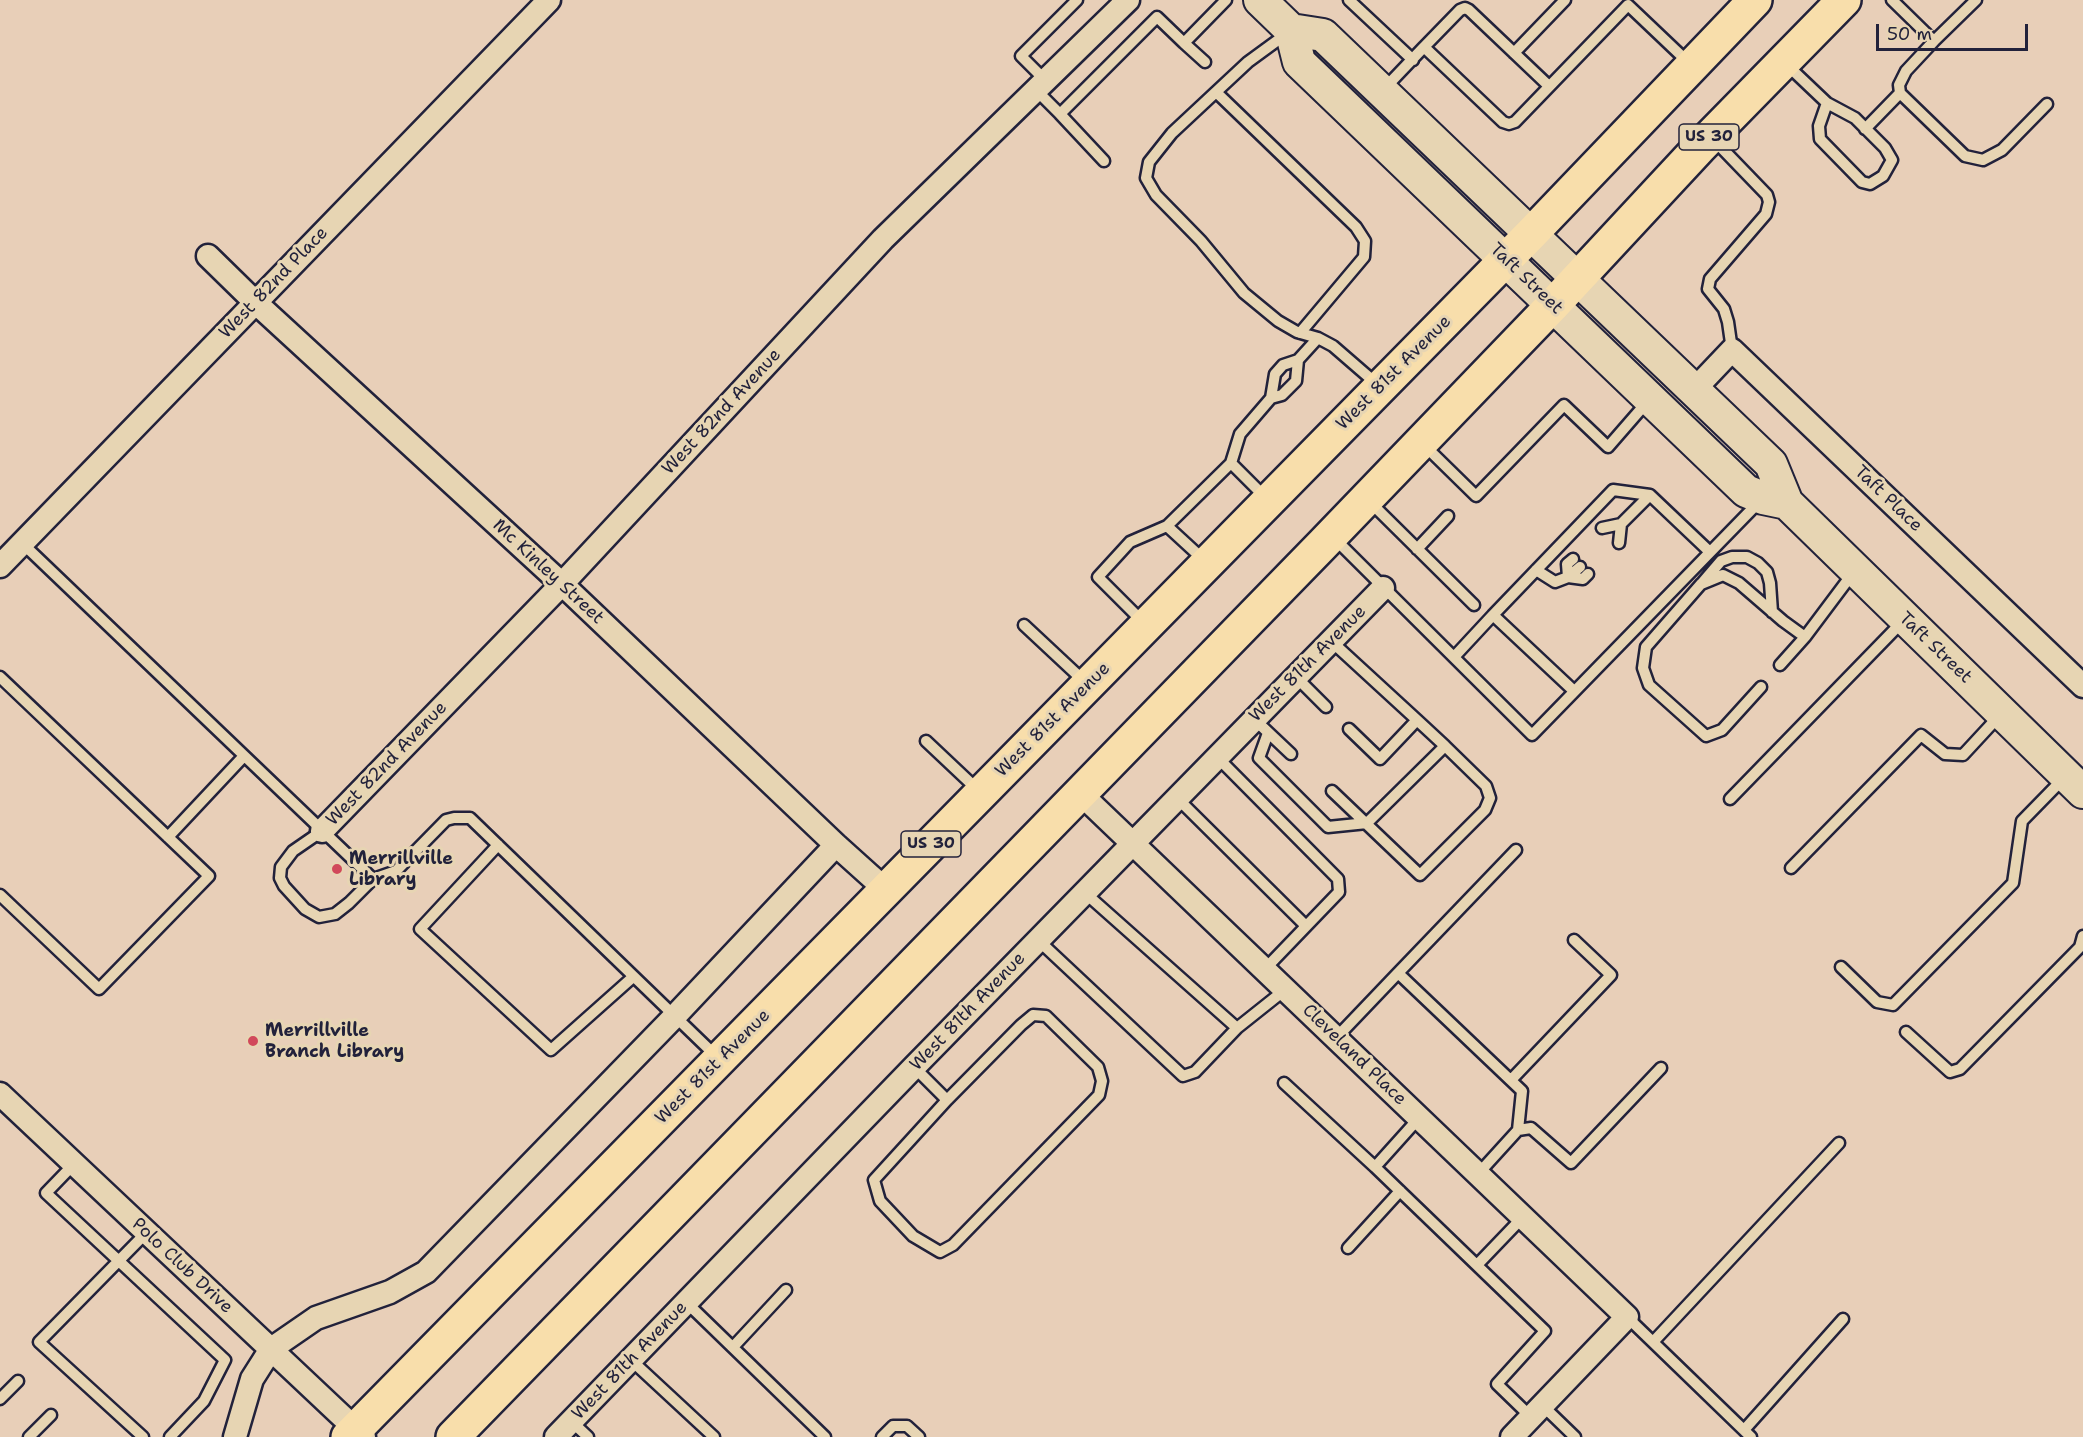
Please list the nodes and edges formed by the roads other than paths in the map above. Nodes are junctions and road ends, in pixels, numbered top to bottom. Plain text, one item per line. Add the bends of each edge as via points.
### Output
1 (549, 0) edge
2 (1077, 0) edge
3 (1128, 0) edge
4 (1226, 0) edge
5 (1260, 0) edge
6 (1349, 0) edge
7 (1565, 0) edge
8 (1755, 0) edge
9 (1844, 0) edge
10 (1892, 0) edge
11 (1976, 0) edge
12 (1630, 2) edge
13 (1291, 30) junction
14 (1934, 41) junction
15 (1184, 43) junction
16 (1424, 47) junction
17 (1514, 53) junction
18 (1413, 60) junction
19 (1205, 62) dead end
20 (1784, 62) junction
21 (1692, 65) junction
22 (1041, 85) junction
23 (1549, 86) junction
24 (1382, 92) junction
25 (1900, 93) junction
26 (1213, 95) junction
27 (1827, 103) junction
28 (2047, 104) dead end
29 (1060, 114) junction
30 (1865, 129) junction
31 (1710, 136) junction
32 (1104, 161) dead end
33 (1531, 234) junction
34 (208, 256) dead end
35 (1506, 260) junction
36 (1578, 279) junction
37 (255, 303) junction
38 (1553, 305) junction
39 (1300, 333) junction
40 (1318, 338) junction
41 (1732, 350) junction
42 (1298, 360) junction
43 (1380, 387) junction
44 (1694, 390) junction
45 (1271, 398) junction
46 (1650, 399) junction
47 (1421, 442) junction
48 (1231, 463) junction
49 (1650, 495) junction
50 (1367, 498) junction
51 (1269, 501) junction
52 (1775, 501) junction
53 (1448, 516) dead end
54 (1621, 524) junction
55 (1167, 526) junction
56 (1331, 536) junction
57 (22, 543) junction
58 (1417, 549) junction
59 (1710, 552) junction
60 (1207, 564) junction
61 (0, 566) edge
62 (1536, 570) junction
63 (1855, 570) junction
64 (1568, 577) junction
65 (562, 584) junction
66 (1701, 584) junction
67 (1383, 588) junction
68 (1474, 605) dead end
69 (1772, 612) junction
70 (1493, 615) junction
71 (1905, 618) junction
72 (1024, 625) dead end
73 (1146, 626) junction
74 (1805, 637) junction
75 (1331, 640) junction
76 (1454, 657) junction
77 (1780, 665) dead end
78 (0, 677) edge
79 (1296, 677) junction
80 (1088, 685) junction
81 (2083, 686) edge
82 (1761, 687) dead end
83 (1574, 691) junction
84 (1326, 707) dead end
85 (2002, 713) junction
86 (1417, 720) junction
87 (1261, 726) junction
88 (1349, 729) dead end
89 (926, 741) dead end
90 (1445, 746) junction
91 (1291, 754) dead end
92 (243, 756) junction
93 (1217, 757) junction
94 (2075, 784) edge
95 (1332, 791) dead end
96 (981, 793) junction
97 (1081, 794) junction
98 (1177, 798) junction
99 (1730, 799) dead end
100 (1367, 823) junction
101 (322, 831) junction
102 (168, 837) junction
103 (1133, 842) junction
104 (498, 845) junction
105 (836, 845) junction
106 (1516, 850) dead end
107 (1791, 868) dead end
108 (373, 879) junction
109 (886, 890) junction
110 (1084, 892) junction
111 (0, 894) edge
112 (1306, 926) junction
113 (2083, 936) edge
114 (1038, 940) junction
115 (1574, 940) dead end
116 (1841, 967) dead end
117 (1265, 969) junction
118 (1398, 973) junction
119 (633, 977) junction
120 (1286, 989) junction
121 (674, 1017) junction
122 (1237, 1028) junction
123 (1906, 1032) dead end
124 (1336, 1038) junction
125 (719, 1060) junction
126 (914, 1067) junction
127 (1661, 1068) dead end
128 (1511, 1080) junction
129 (1284, 1083) dead end
130 (0, 1094) edge
131 (947, 1100) junction
132 (1419, 1118) junction
133 (1518, 1130) junction
134 (1839, 1143) dead end
135 (74, 1164) junction
136 (1375, 1167) junction
137 (1478, 1174) junction
138 (1400, 1191) junction
139 (1523, 1217) junction
140 (147, 1232) junction
141 (1348, 1248) dead end
142 (118, 1261) junction
143 (1477, 1265) junction
144 (786, 1290) dead end
145 (687, 1303) junction
146 (1627, 1317) junction
147 (1844, 1319) dead end
148 (1653, 1342) junction
149 (733, 1347) junction
150 (270, 1349) junction
151 (631, 1360) junction
152 (18, 1381) dead end
153 (0, 1399) edge
154 (1537, 1411) junction
155 (51, 1415) dead end
156 (571, 1421) junction
157 (1747, 1433) edge
158 (356, 1434) edge
159 (29, 1437) edge
160 (144, 1437) edge
161 (170, 1437) edge
162 (235, 1437) edge
163 (453, 1437) edge
164 (555, 1437) edge
165 (588, 1437) edge
166 (714, 1437) edge
167 (825, 1437) edge
168 (882, 1437) edge
169 (919, 1437) edge
170 (1512, 1437) edge
171 (1575, 1437) edge

1 - 37 street, West 82nd Place
2 - 22 lane via 1021,56
3 - 22 street, West 82nd Avenue
4 - 15 lane
5 - 13 main road
6 - 18 lane
7 - 17 lane
8 - 21 main road, West 81st Avenue / US 30
9 - 20 main road, US 30
10 - 14 lane
11 - 14 lane
12 - 21 lane
12 - 23 lane
13 - 24 main road, Taft Street via 1323,35
13 - 26 lane
13 - 35 main road, Taft Street via 1299,62
14 - 25 lane via 1906,72 1899,85
15 - 19 lane
15 - 29 lane via 1157,17
16 - 17 lane via 1465,8
16 - 18 lane
16 - 23 lane via 1509,124
17 - 23 lane
18 - 24 lane
20 - 27 lane
20 - 31 main road, US 30
21 - 33 main road, West 81st Avenue / US 30
22 - 29 lane
22 - 65 street, West 82nd Avenue via 883,239
24 - 33 main road, Taft Street
25 - 28 lane via 1965,156 1983,160 2002,150
25 - 30 lane
26 - 39 lane via 1356,227 1365,241 1364,257
26 - 39 lane via 1172,133 1149,162 1146,178 1156,195 1244,293 1278,321
27 - 30 lane via 1855,118
27 - 30 lane via 1819,126 1820,139 1862,182 1870,184 1883,176 1892,160
29 - 32 lane
31 - 36 main road, US 30
31 - 41 lane via 1767,195 1769,202 1766,214 1710,279 1708,289 1724,309
33 - 35 main road, West 81st Avenue / US 30
33 - 36 main road, Taft Street
34 - 37 street, Mc Kinley Street
35 - 38 main road, Taft Street
35 - 43 main road, West 81st Avenue / US 30
36 - 38 main road, US 30
36 - 44 main road, Taft Street
37 - 57 street, West 82nd Place
37 - 65 street, Mc Kinley Street
38 - 46 main road, Taft Street
38 - 47 main road, US 30
39 - 40 lane
40 - 42 lane
40 - 43 lane via 1333,346
41 - 44 street
41 - 81 street, Taft Place
42 - 45 lane via 1283,365 1275,374
42 - 45 lane via 1296,381 1282,395
43 - 51 main road, West 81st Avenue / US 30
44 - 52 main road, Taft Street via 1771,464
45 - 48 lane via 1240,434
46 - 47 lane via 1608,447 1564,405 1476,496
46 - 52 main road, Taft Street via 1746,491
47 - 50 main road, US 30
48 - 51 lane
48 - 55 lane
49 - 54 lane
49 - 59 lane
49 - 62 lane via 1613,490
50 - 56 main road, US 30
50 - 58 lane
51 - 60 main road, West 81st Avenue / US 30
52 - 59 lane
52 - 63 main road, Taft Street
53 - 58 lane
54 - 54 lane via 1610,535
55 - 60 lane
55 - 73 lane via 1130,542 1098,576
56 - 67 lane
56 - 97 main road, US 30
57 - 61 street, West 82nd Place
57 - 92 lane
58 - 68 lane
59 - 83 lane
60 - 73 main road, West 81st Avenue / US 30
62 - 64 lane via 1555,582
62 - 70 lane
63 - 71 main road, Taft Street
63 - 74 lane
64 - 64 lane via 1583,579 1580,566 1567,564
65 - 101 street, West 82nd Avenue
65 - 105 street, Mc Kinley Street
66 - 69 lane via 1723,575 1739,583
66 - 69 lane via 1721,561 1747,557 1767,572
66 - 82 lane via 1646,647 1642,668 1649,686 1706,736 1722,730
67 - 75 street, West 81th Avenue
67 - 76 lane
69 - 74 lane
70 - 76 lane
70 - 83 lane
71 - 85 main road, Taft Street
71 - 99 lane
72 - 80 lane
73 - 80 main road, West 81st Avenue / US 30
74 - 77 lane
75 - 79 street, West 81th Avenue
75 - 86 lane
76 - 83 lane via 1532,735
78 - 102 lane
79 - 84 lane
79 - 87 street, West 81th Avenue
80 - 96 main road, West 81st Avenue / US 30
85 - 94 main road, Taft Street
85 - 107 lane via 1963,754 1946,754 1922,735
86 - 88 lane via 1380,759
86 - 90 lane
87 - 91 lane
87 - 93 street, West 81th Avenue
87 - 100 lane via 1259,758 1328,827
89 - 96 lane
90 - 100 lane
90 - 100 lane via 1486,786 1490,798 1485,810 1420,875
92 - 101 lane
92 - 102 lane
93 - 98 street, West 81th Avenue
93 - 112 lane via 1338,879 1339,892
94 - 116 lane via 2022,821 2013,883 1893,1005 1877,1002
95 - 100 lane
96 - 109 main road, West 81st Avenue / US 30
97 - 103 street, Cleveland Place
97 - 163 main road, US 30
98 - 103 street, West 81th Avenue
98 - 112 lane
101 - 108 lane
101 - 108 lane via 294,851 281,867 284,886 305,909 319,917 335,914
102 - 111 lane via 209,876 99,989
103 - 110 street, West 81th Avenue
103 - 117 street, Cleveland Place
104 - 108 lane via 470,819 446,820 396,871
104 - 119 lane
104 - 119 lane via 420,929 551,1050
105 - 109 street, Mc Kinley Street
105 - 121 street
106 - 118 lane
109 - 125 main road, West 81st Avenue / US 30
110 - 114 street, West 81th Avenue
110 - 122 lane
112 - 117 lane
113 - 123 lane via 2080,947 1960,1069 1950,1072
114 - 122 lane via 1183,1076 1195,1072
114 - 126 street, West 81th Avenue
115 - 128 lane via 1611,975
117 - 120 street, Cleveland Place
118 - 124 lane
118 - 128 lane
119 - 121 lane
120 - 122 lane
120 - 124 street, Cleveland Place
121 - 125 lane
121 - 150 street via 426,1272 390,1292 316,1318
124 - 132 street, Cleveland Place
125 - 158 main road, West 81st Avenue / US 30
126 - 131 lane
126 - 145 street, West 81th Avenue
127 - 133 lane via 1571,1163 1531,1128
128 - 133 lane via 1522,1091
129 - 136 lane
130 - 135 street, Polo Club Drive
131 - 131 lane via 874,1180 880,1201 913,1236 939,1252 953,1245 1100,1095 1102,1081 1098,1067 1046,1017 1033,1015
132 - 136 lane
132 - 137 street, Cleveland Place
133 - 137 lane
134 - 148 lane
135 - 140 street, Polo Club Drive
135 - 142 lane via 46,1193
136 - 138 lane
137 - 139 street, Cleveland Place
138 - 141 lane
138 - 143 lane
139 - 143 lane
139 - 146 street, Cleveland Place
140 - 142 lane
140 - 150 street, Polo Club Drive
142 - 160 lane via 39,1342
142 - 161 lane via 225,1360 204,1401
143 - 154 lane via 1545,1331 1497,1384
144 - 149 lane
145 - 149 lane
145 - 151 street, West 81th Avenue
146 - 148 lane
146 - 154 street
147 - 157 lane
148 - 157 lane
149 - 167 lane
150 - 158 street, Polo Club Drive
150 - 162 street via 252,1379
151 - 156 street, West 81th Avenue
151 - 166 lane
152 - 153 lane
154 - 170 street
154 - 171 lane
155 - 159 lane
156 - 164 street, West 81th Avenue
156 - 165 lane
168 - 169 lane via 893,1426 907,1426

